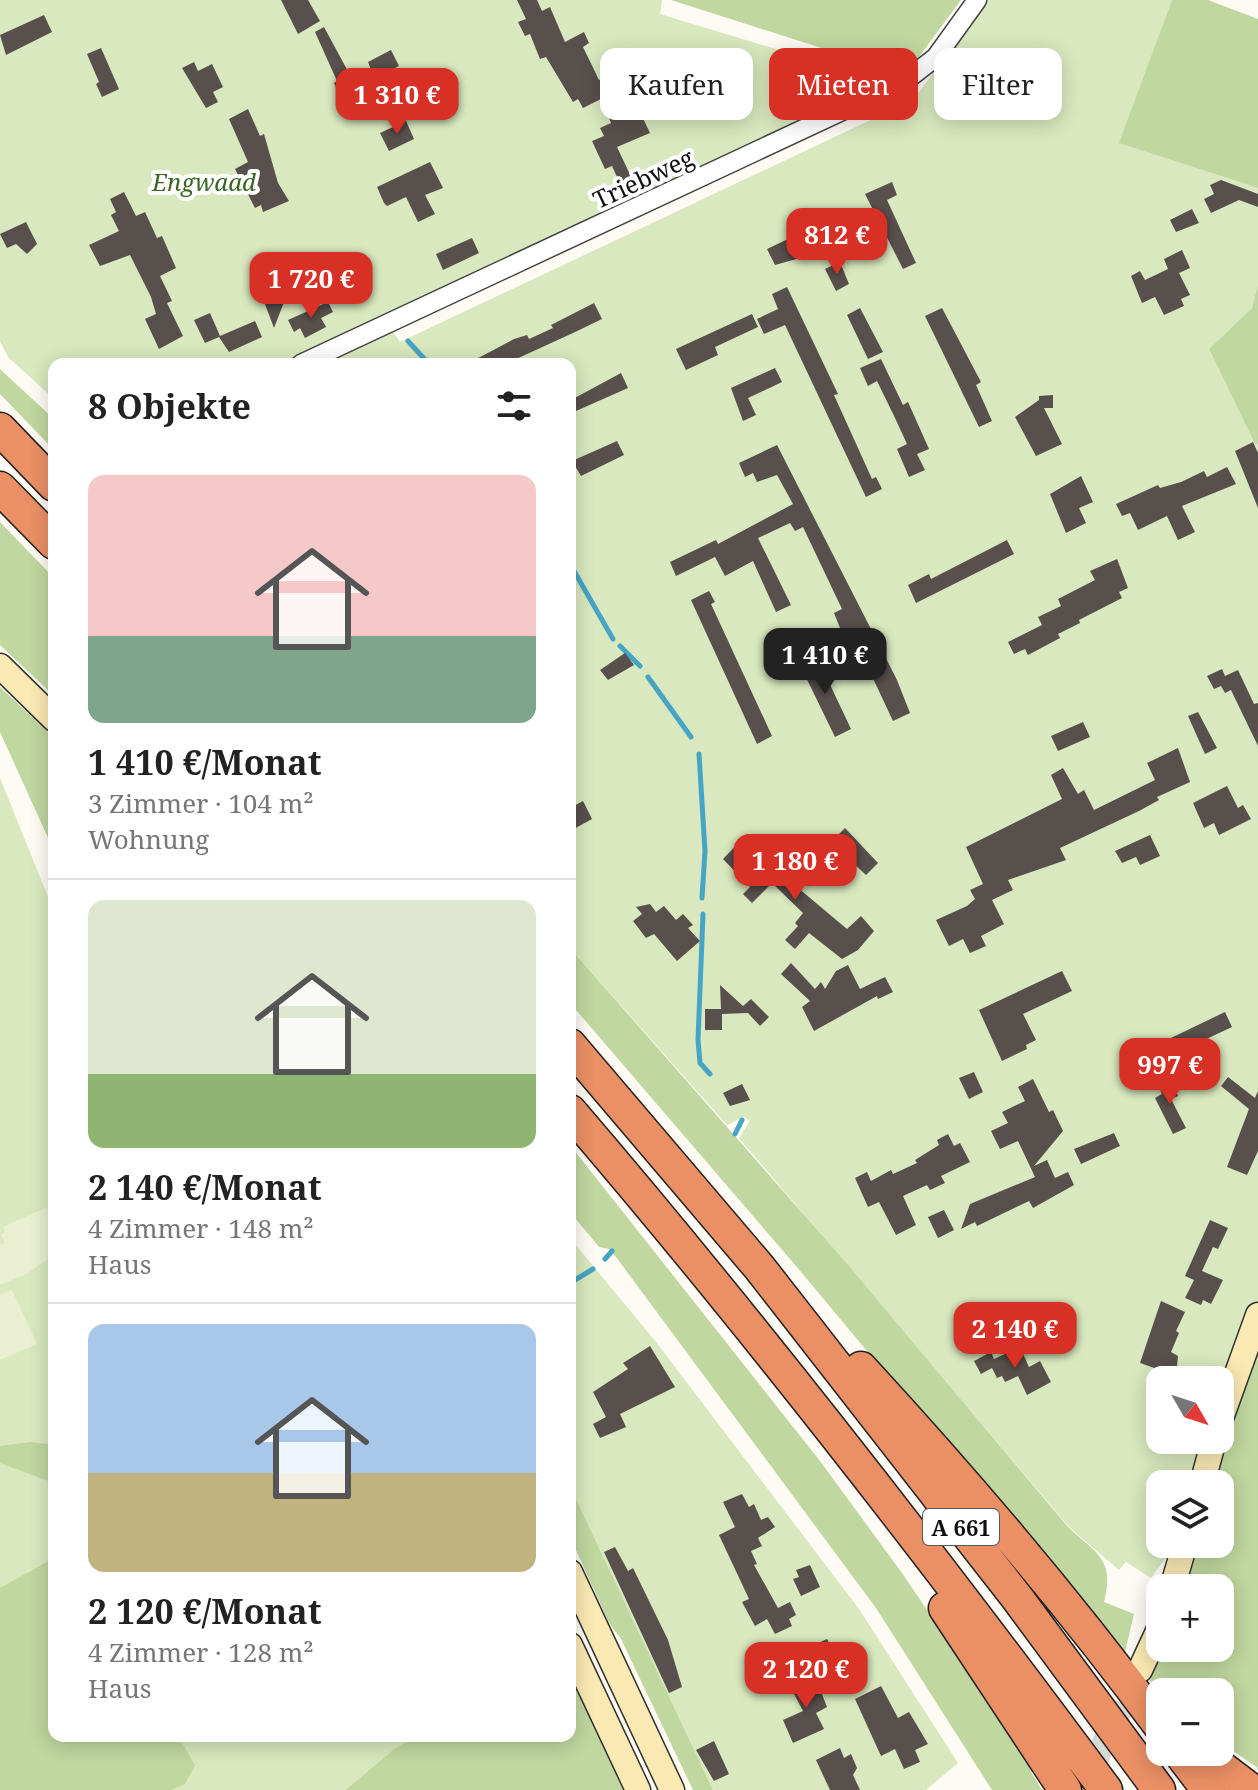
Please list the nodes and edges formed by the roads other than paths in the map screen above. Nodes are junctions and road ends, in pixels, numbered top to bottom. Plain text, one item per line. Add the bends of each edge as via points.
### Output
1 (977, 0) edge
2 (314, 358) edge
3 (0, 429) edge
4 (48, 479) edge
5 (0, 488) edge
6 (48, 537) edge
7 (0, 666) edge
8 (48, 713) edge
9 (576, 1052) edge
10 (576, 1118) edge
11 (759, 1267) junction
12 (1258, 1315) edge
13 (1234, 1382) edge
14 (817, 1410) junction
15 (576, 1585) edge
16 (1146, 1645) edge
17 (576, 1658) edge
18 (1128, 1669) junction
19 (1146, 1694) edge
20 (1146, 1701) edge
21 (1190, 1766) edge
22 (1219, 1766) edge
23 (638, 1790) edge
24 (672, 1790) edge
25 (1065, 1790) edge
26 (1106, 1790) edge
27 (1159, 1790) edge
28 (1208, 1790) edge
29 (1251, 1790) edge

1 - 2 street, Triebweg via 936,57 904,82
3 - 4 highway
5 - 6 highway
7 - 8 main road
9 - 11 highway, A 661
10 - 14 highway, A 661
11 - 18 highway via 917,1428
11 - 27 highway, A 661 via 1018,1599
12 - 13 main road
14 - 25 highway
14 - 26 highway, A 661
15 - 24 main road
16 - 18 main road
17 - 23 main road
18 - 19 highway
18 - 20 highway
21 - 28 highway
22 - 29 highway

